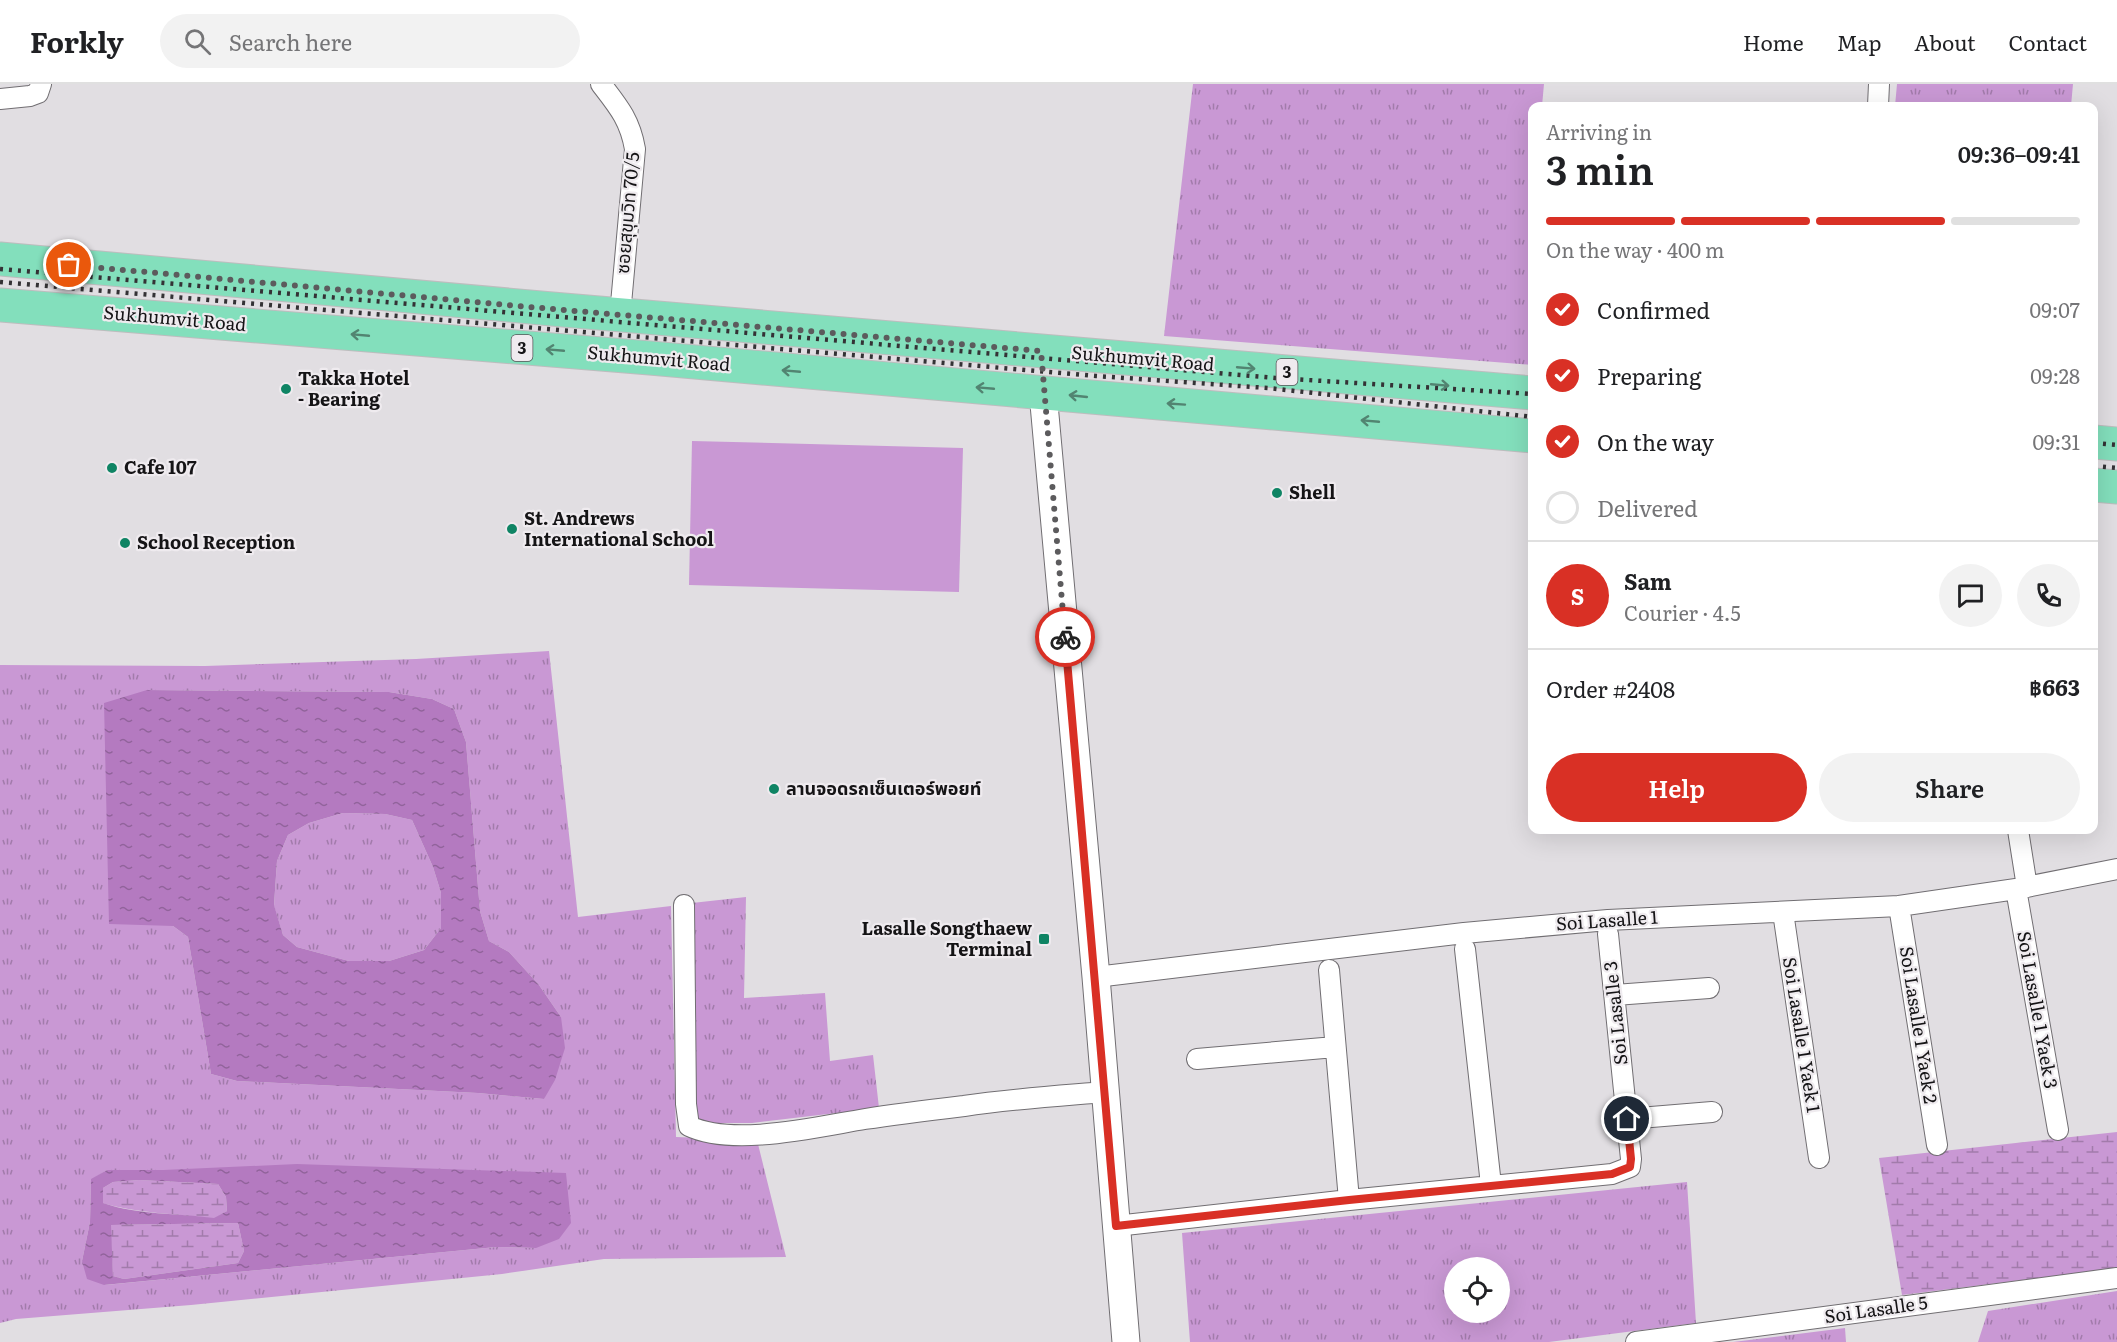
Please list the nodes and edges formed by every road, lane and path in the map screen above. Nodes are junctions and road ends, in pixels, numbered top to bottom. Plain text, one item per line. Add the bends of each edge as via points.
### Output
1 (41, 84) edge
2 (602, 84) edge
3 (1879, 84) edge
4 (0, 99) edge
5 (1878, 102) edge
6 (0, 259) edge
7 (0, 305) edge
8 (620, 315) junction
9 (1041, 351) junction
10 (1043, 393) junction
11 (1528, 393) edge
12 (1528, 436) edge
13 (2098, 442) edge
14 (2117, 444) edge
15 (2098, 485) edge
16 (2117, 486) edge
17 (2018, 834) edge
18 (2117, 869) edge
19 (2021, 888) junction
20 (684, 905) dead end
21 (1899, 906) junction
22 (1783, 912) junction
23 (1608, 934) dead end
24 (1465, 949) dead end
25 (1329, 970) dead end
26 (1096, 977) junction
27 (1709, 988) dead end
28 (1615, 995) junction
29 (1335, 1047) junction
30 (1197, 1059) dead end
31 (1105, 1092) junction
32 (1712, 1112) dead end
33 (1627, 1119) junction
34 (2058, 1130) dead end
35 (1937, 1145) dead end
36 (1819, 1158) dead end
37 (1491, 1185) junction
38 (1349, 1200) junction
39 (1116, 1226) junction
40 (2117, 1278) edge
41 (1126, 1342) edge
42 (1636, 1342) edge

1 - 4 street via 38,93 30,96
2 - 8 street, ซอยสุขุมวิท 70/5 via 625,116 635,149
3 - 5 street
6 - 8 highway, Sukhumvit Road / 3
10 -> 7 highway, Sukhumvit Road / 3
8 - 9 highway, Sukhumvit Road / 3
9 - 10 highway
9 -> 11 highway, Sukhumvit Road / 3
12 -> 10 highway, Sukhumvit Road / 3
10 - 26 street
13 - 14 highway
15 - 16 highway
17 - 19 street, Soi Lasalle 1 Yaek 3
18 - 19 street, Soi Lasalle 1
19 - 21 street, Soi Lasalle 1
19 - 34 street, Soi Lasalle 1 Yaek 3
20 - 31 street via 686,1104 689,1126 700,1131 749,1136 970,1105
21 - 22 street, Soi Lasalle 1
21 - 35 street, Soi Lasalle 1 Yaek 2
22 - 26 street, Soi Lasalle 1 via 1608,920 1464,933
22 - 36 street, Soi Lasalle 1 Yaek 1
23 - 28 street, Soi Lasalle 3
24 - 37 street
25 - 29 street
26 - 31 street
27 - 28 street
28 - 33 street, Soi Lasalle 3
29 - 30 street
29 - 38 street
31 - 39 street
32 - 33 street
33 - 37 street, Soi Lasalle 3 via 1631,1159 1630,1167 1622,1172
37 - 38 street, Soi Lasalle 3
38 - 39 street, Soi Lasalle 3
39 - 41 street
40 - 42 street, Soi Lasalle 5

